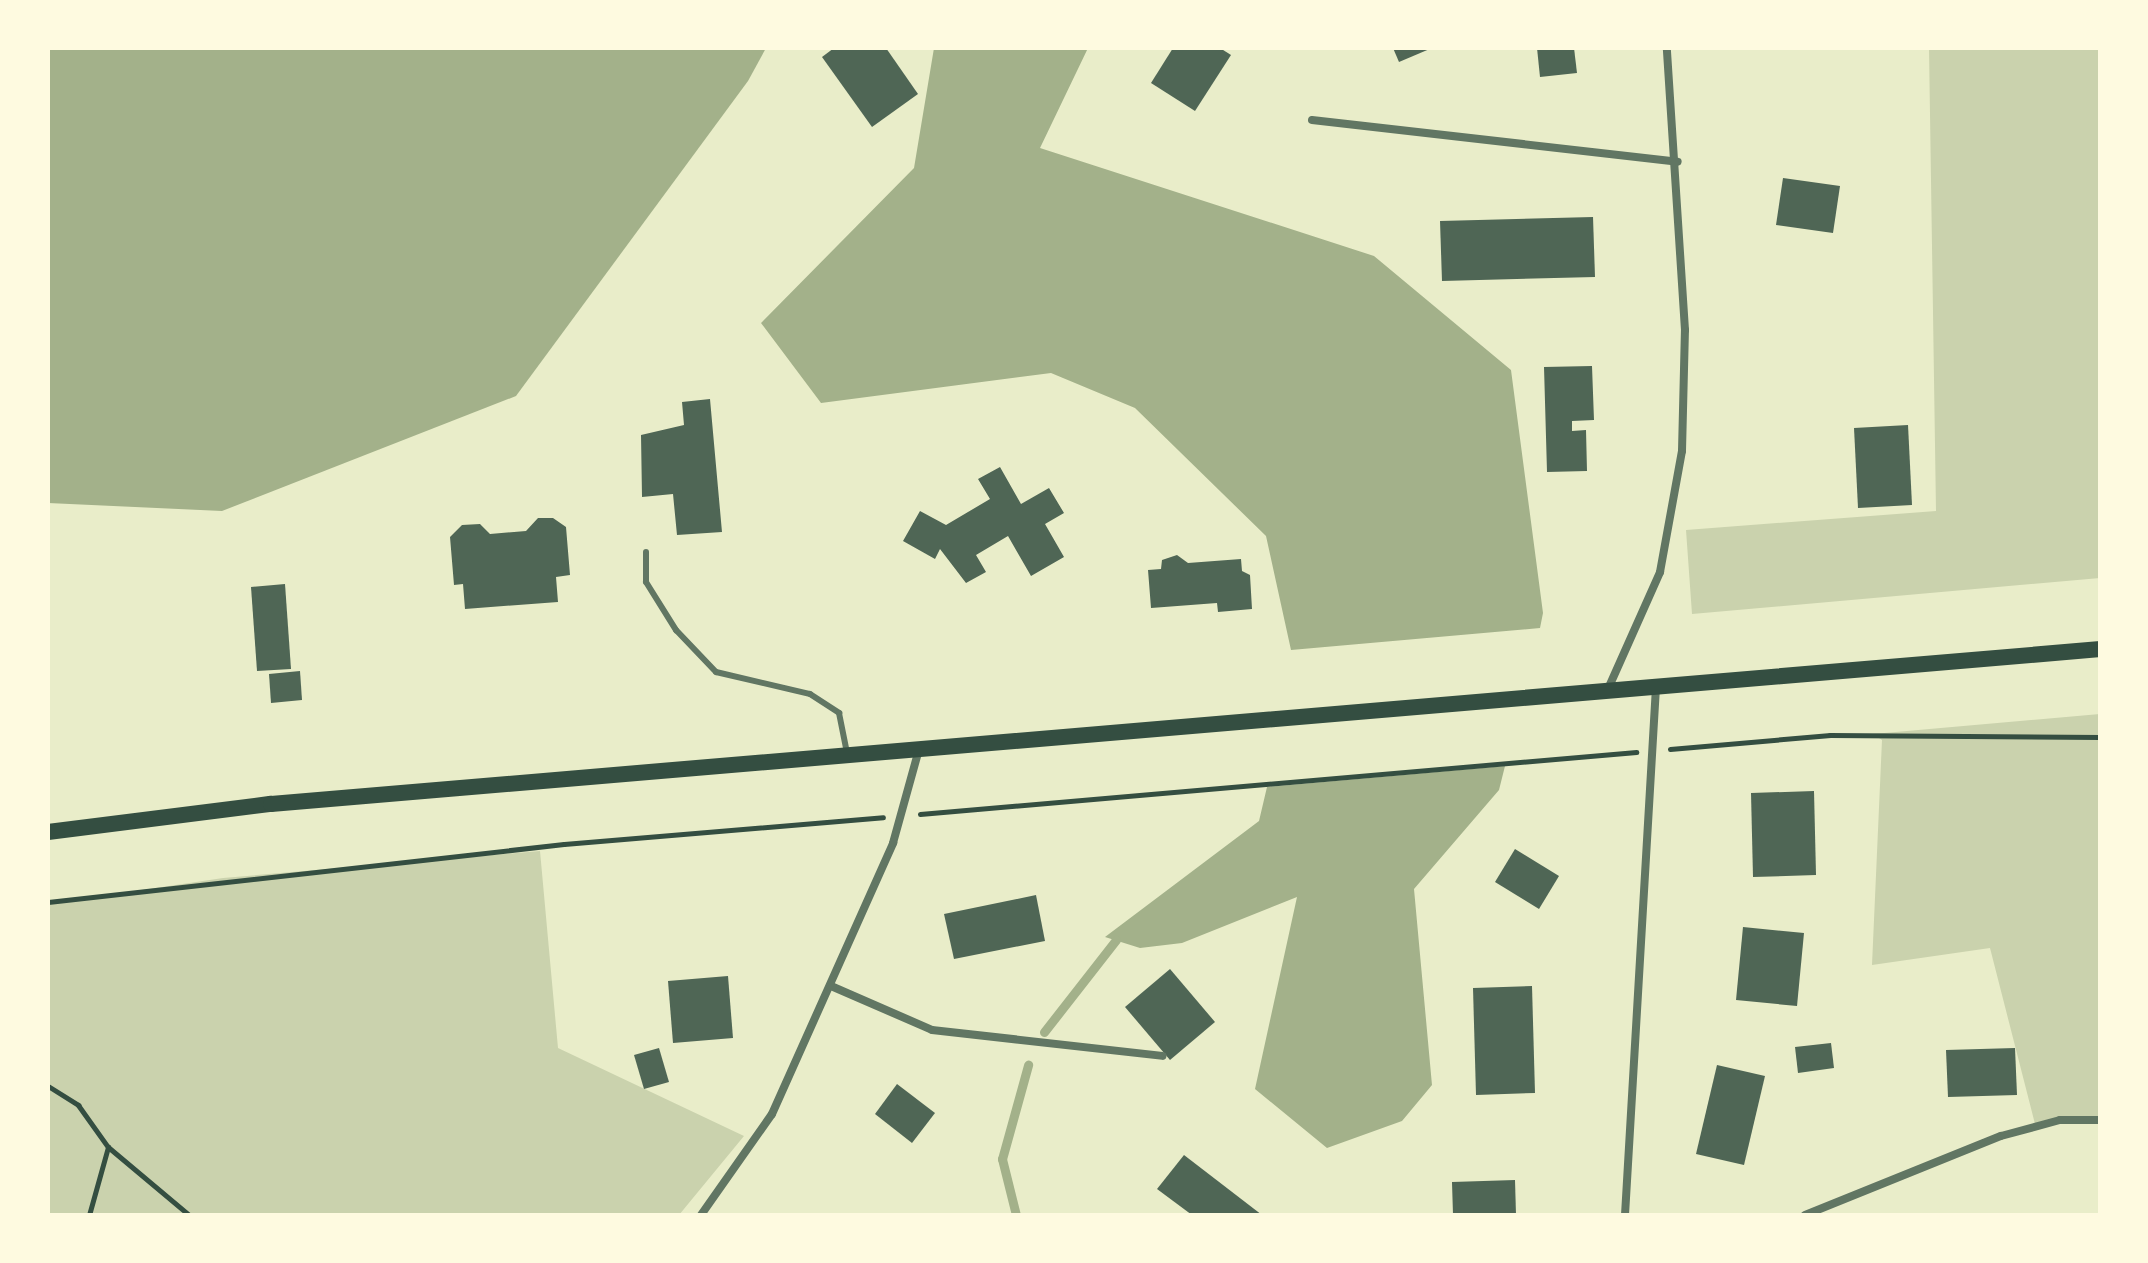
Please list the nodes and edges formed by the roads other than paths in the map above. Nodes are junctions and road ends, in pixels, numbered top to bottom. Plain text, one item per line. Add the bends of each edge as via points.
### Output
1 (1667, 48) edge
2 (1312, 120) dead end
3 (1678, 162) junction
4 (646, 552) dead end
5 (2100, 649) edge
6 (1656, 686) junction
7 (1608, 690) junction
8 (919, 748) junction
9 (847, 756) junction
10 (48, 832) edge
11 (831, 986) junction
12 (1163, 1056) dead end
13 (2100, 1120) edge
14 (701, 1215) edge
15 (1625, 1215) edge
16 (1805, 1215) edge

1 - 3 street
2 - 3 street
3 - 7 street via 1685,330 1682,451 1660,572
4 - 9 lane via 646,582 676,630 716,672 810,694 839,713
5 - 6 main road
6 - 7 main road
6 - 15 street
7 - 8 main road
8 - 9 main road
8 - 11 street via 902,815
9 - 10 main road via 271,804
11 - 12 street via 932,1030
11 - 14 street via 772,1114
13 - 16 street via 2060,1120 2001,1136

